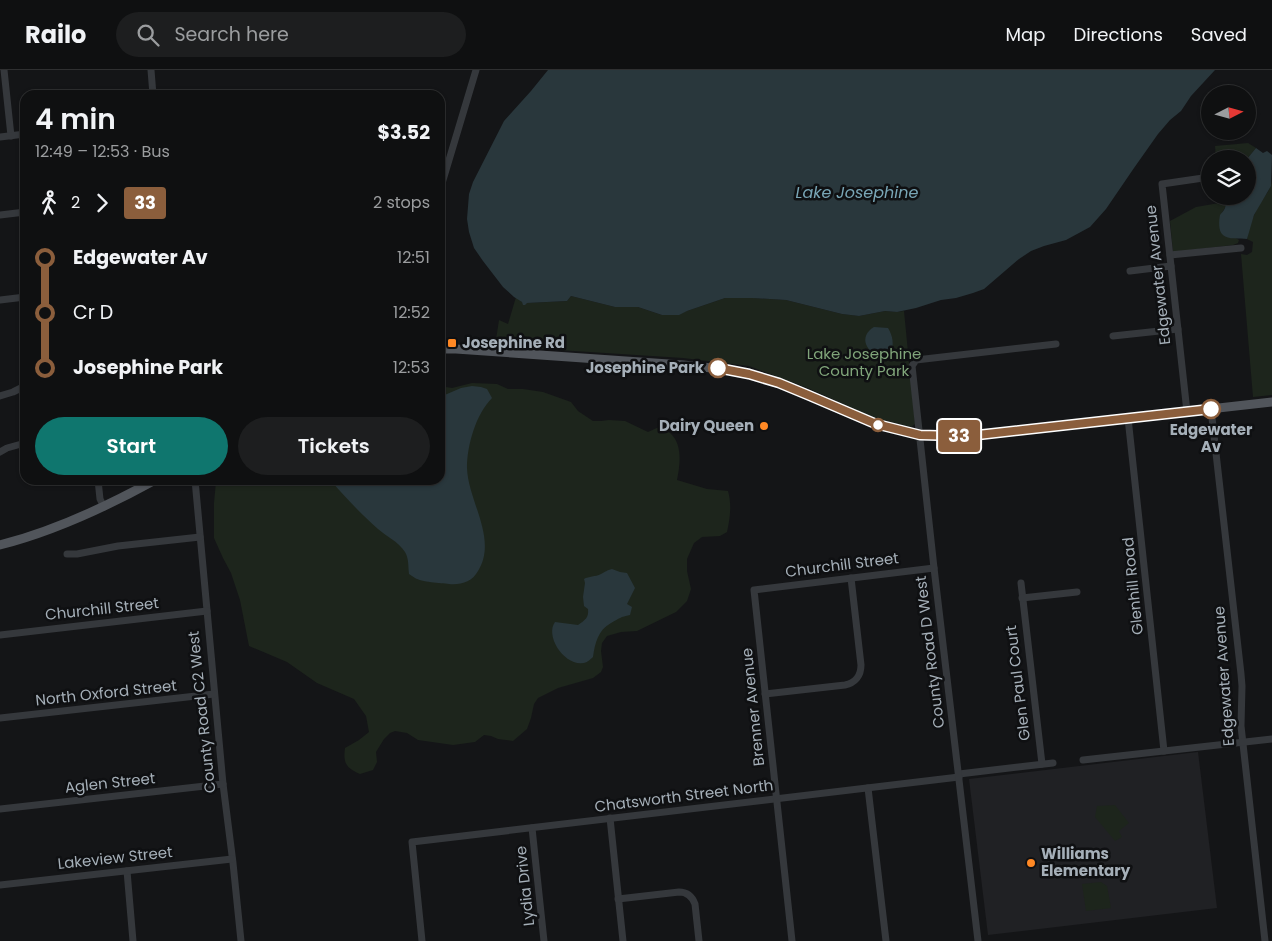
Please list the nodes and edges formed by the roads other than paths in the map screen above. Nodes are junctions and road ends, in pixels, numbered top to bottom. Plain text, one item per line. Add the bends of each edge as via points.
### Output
1 (4, 70) edge
2 (151, 70) edge
3 (476, 70) edge
4 (153, 90) edge
5 (20, 135) edge
6 (11, 136) junction
7 (0, 137) edge
8 (445, 164) edge
9 (1201, 178) edge
10 (20, 213) edge
11 (0, 215) edge
12 (1241, 248) dead end
13 (1170, 255) junction
14 (1171, 266) junction
15 (1130, 272) dead end
16 (20, 298) edge
17 (0, 300) edge
18 (1178, 328) junction
19 (1112, 336) dead end
20 (1056, 344) dead end
21 (445, 349) edge
22 (20, 388) edge
23 (0, 396) edge
24 (1272, 402) edge
25 (1211, 409) junction
26 (1187, 412) junction
27 (1128, 418) junction
28 (920, 435) junction
29 (20, 444) edge
30 (0, 452) edge
31 (99, 485) edge
32 (146, 485) edge
33 (195, 485) edge
34 (104, 507) junction
35 (200, 537) junction
36 (0, 545) edge
37 (67, 554) dead end
38 (934, 568) junction
39 (851, 578) junction
40 (1021, 583) dead end
41 (754, 590) joint
42 (1076, 592) dead end
43 (1022, 598) junction
44 (207, 611) junction
45 (0, 635) edge
46 (214, 694) junction
47 (765, 694) junction
48 (0, 718) edge
49 (1272, 739) edge
50 (1243, 742) junction
51 (1164, 751) junction
52 (1083, 760) dead end
53 (1053, 763) dead end
54 (1042, 764) junction
55 (959, 775) junction
56 (223, 784) junction
57 (868, 788) junction
58 (777, 799) junction
59 (0, 808) edge
60 (610, 818) junction
61 (532, 828) junction
62 (232, 859) junction
63 (127, 871) junction
64 (0, 885) edge
65 (618, 899) junction
66 (133, 941) edge
67 (240, 941) edge
68 (422, 941) edge
69 (544, 941) edge
70 (623, 941) edge
71 (699, 941) edge
72 (792, 941) edge
73 (886, 941) edge
74 (978, 941) edge
75 (1265, 941) edge

1 - 6 street
2 - 4 street
3 - 8 street
5 - 6 street
6 - 7 street
9 - 13 street, Edgewater Avenue via 1162,184
10 - 11 street
12 - 13 street
13 - 14 street, Edgewater Avenue
14 - 15 street
14 - 18 street, Edgewater Avenue
16 - 17 street
18 - 19 street
18 - 26 street, Edgewater Avenue
20 - 28 street, County Road D West via 916,360 912,366
21 - 28 main road via 683,364 730,370 790,387 876,424
22 - 23 street
24 - 25 main road
25 - 26 main road
25 - 50 street, Edgewater Avenue via 1241,674
26 - 27 main road
27 - 28 main road via 978,435
27 - 51 street, Glenhill Road
28 - 38 street, County Road D West
29 - 30 street
31 - 34 street
32 - 34 main road
33 - 35 street, County Road C2 West
34 - 36 main road via 55,528
35 - 37 street
35 - 44 street, County Road C2 West
38 - 39 street, Churchill Street
38 - 55 street, County Road D West
39 - 41 street, Churchill Street
39 - 47 street via 861,665 857,678 845,685
40 - 43 street, Glen Paul Court
41 - 47 street, Brenner Avenue
42 - 43 street
43 - 54 street, Glen Paul Court
44 - 45 street, Churchill Street
44 - 46 street, County Road C2 West
46 - 48 street, North Oxford Street
46 - 56 street, County Road C2 West
47 - 58 street, Brenner Avenue
49 - 50 street
50 - 51 street
50 - 75 street, Edgewater Avenue
51 - 52 street
53 - 54 street, Chatsworth Street North
54 - 55 street, Chatsworth Street North
55 - 57 street, Chatsworth Street North
55 - 74 street, County Road D West
56 - 59 street, Aglen Street
56 - 62 street, County Road C2 West
57 - 58 street, Chatsworth Street North
57 - 73 street
58 - 60 street, Chatsworth Street North
58 - 72 street, Brenner Avenue
60 - 61 street, Chatsworth Street North
60 - 65 street
61 - 68 street, Chatsworth Street North via 412,842
61 - 69 street, Lydia Drive
62 - 63 street, Lakeview Street
62 - 67 street, County Road C2 West
63 - 64 street, Lakeview Street
63 - 66 street
65 - 70 street
65 - 71 street via 678,892 687,894 695,904

